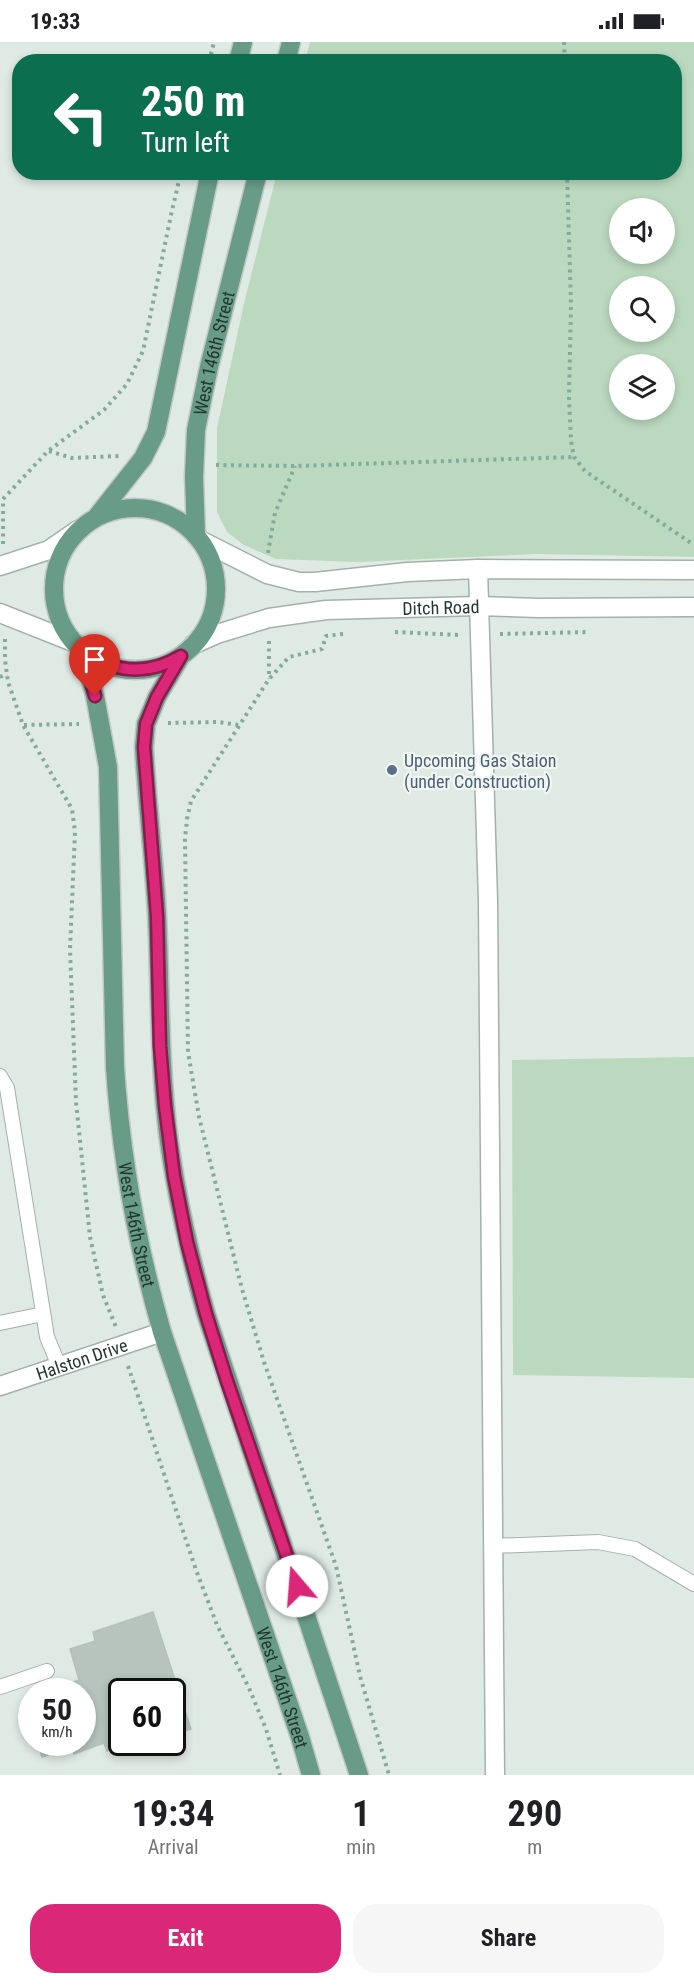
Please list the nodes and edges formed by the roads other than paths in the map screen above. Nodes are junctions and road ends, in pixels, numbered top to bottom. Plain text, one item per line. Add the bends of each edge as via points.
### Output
1 (208, 180) edge
2 (256, 180) edge
3 (96, 517) junction
4 (78, 530) junction
5 (198, 538) junction
6 (0, 566) edge
7 (478, 569) junction
8 (694, 570) edge
9 (478, 606) junction
10 (694, 608) edge
11 (3, 622) edge
12 (78, 647) junction
13 (188, 650) junction
14 (0, 1076) edge
15 (6, 1117) edge
16 (43, 1314) junction
17 (16, 1321) junction
18 (0, 1323) edge
19 (0, 1332) edge
20 (162, 1332) junction
21 (59, 1366) junction
22 (0, 1386) edge
23 (493, 1546) junction
24 (694, 1584) edge
25 (47, 1671) dead end
26 (0, 1687) edge
27 (311, 1775) edge
28 (359, 1775) edge
29 (495, 1775) edge

1 - 3 main road via 156,432 138,466
2 - 5 main road, West 146th Street via 196,430
3 - 4 main road
3 - 5 main road via 128,507 149,508 180,520
4 - 6 street via 49,550
4 - 12 main road via 63,549 53,585 60,621
5 - 7 street, Ditch Road via 267,574 299,582
5 - 13 main road via 212,562 216,594 208,624
7 - 8 street, Ditch Road
7 - 9 street
9 - 10 street, Ditch Road
9 - 13 street, Ditch Road via 326,610 269,618 217,634
9 - 23 street via 488,901
11 - 12 street
12 - 13 main road via 105,665 131,670 157,667
12 - 20 main road, West 146th Street via 95,696 108,767 118,1113 131,1207
13 - 28 main road via 157,697 146,724 144,747 157,916 160,1046 174,1176 206,1314
14 - 15 lane via 7,1088
15 - 16 lane
16 - 17 lane
16 - 21 lane
17 - 18 lane
17 - 19 lane
20 - 21 street, Halston Drive
20 - 27 main road, West 146th Street
21 - 22 street, Halston Drive
23 - 24 lane via 598,1542 635,1549
23 - 29 street
25 - 26 lane

